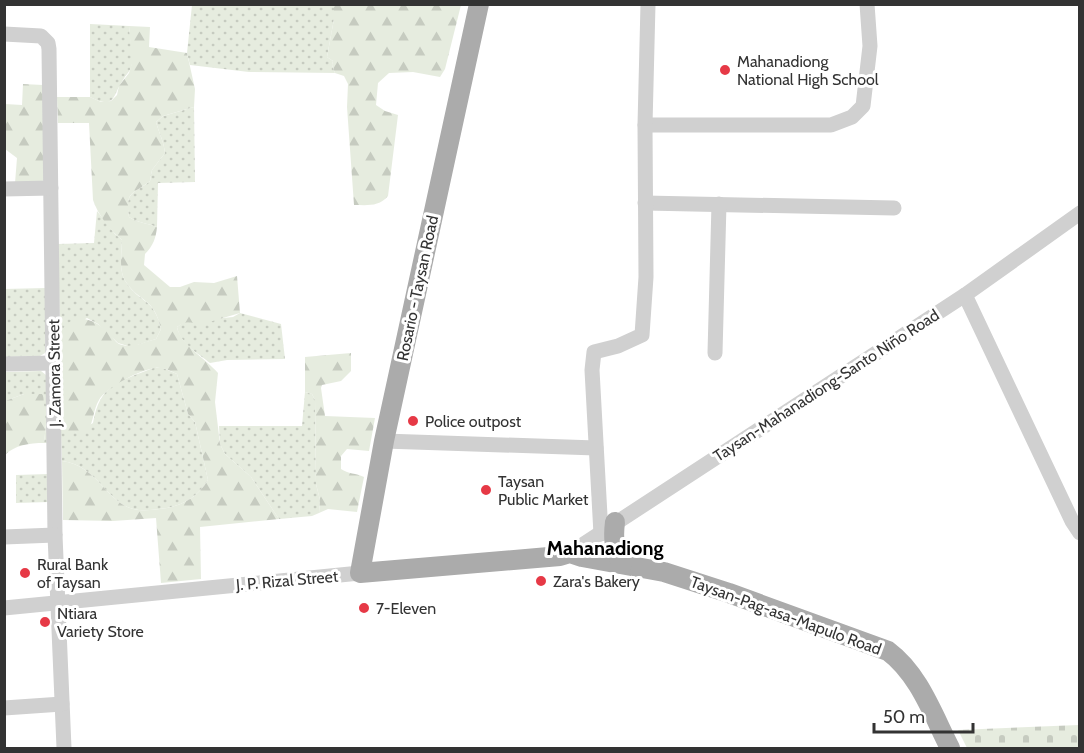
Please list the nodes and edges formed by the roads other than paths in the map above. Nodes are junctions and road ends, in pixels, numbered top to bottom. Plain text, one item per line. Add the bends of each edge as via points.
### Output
1 (479, 4) edge
2 (648, 4) edge
3 (867, 4) edge
4 (4, 34) edge
5 (645, 125) junction
6 (51, 188) junction
7 (4, 189) edge
8 (645, 203) junction
9 (719, 204) junction
10 (894, 208) dead end
11 (1080, 213) edge
12 (964, 295) junction
13 (715, 353) dead end
14 (54, 363) junction
15 (4, 364) edge
16 (384, 441) junction
17 (596, 448) junction
18 (608, 528) junction
19 (1080, 533) edge
20 (55, 536) junction
21 (4, 537) edge
22 (570, 553) junction
23 (622, 564) junction
24 (360, 573) junction
25 (57, 603) junction
26 (4, 608) edge
27 (62, 704) junction
28 (4, 708) edge
29 (64, 748) edge
30 (950, 748) edge

1 - 16 main road, Rosario - Taysan Road
2 - 5 street
3 - 5 street via 870,46 863,106 852,117 831,126
4 - 6 street, J. Zamora Street via 41,36 48,43
5 - 8 street
6 - 7 street
6 - 14 street, J. Zamora Street
8 - 9 street
8 - 17 street via 642,335 594,352
9 - 10 street
9 - 13 street
11 - 12 street, Taysan-Mahanadiong-Santo Niño Road
12 - 18 street, Taysan-Mahanadiong-Santo Niño Road
12 - 19 street
14 - 15 street
14 - 20 street, J. Zamora Street
16 - 17 street
16 - 24 main road, Rosario - Taysan Road
17 - 18 street
18 - 22 street, Taysan-Mahanadiong-Santo Niño Road
18 - 23 main road
20 - 21 street
20 - 25 street, J. Zamora Street
22 - 23 main road, Taysan-Pag-asa-Mapulo Road
22 - 24 main road, J. P. Rizal Street
23 - 30 main road, Taysan-Pag-asa-Mapulo Road via 729,592 888,651 913,678
24 - 25 street, J. P. Rizal Street
25 - 26 street, J. P. Rizal Street
25 - 27 street, J. Zamora Street
27 - 28 street
27 - 29 street, J. Zamora Street

